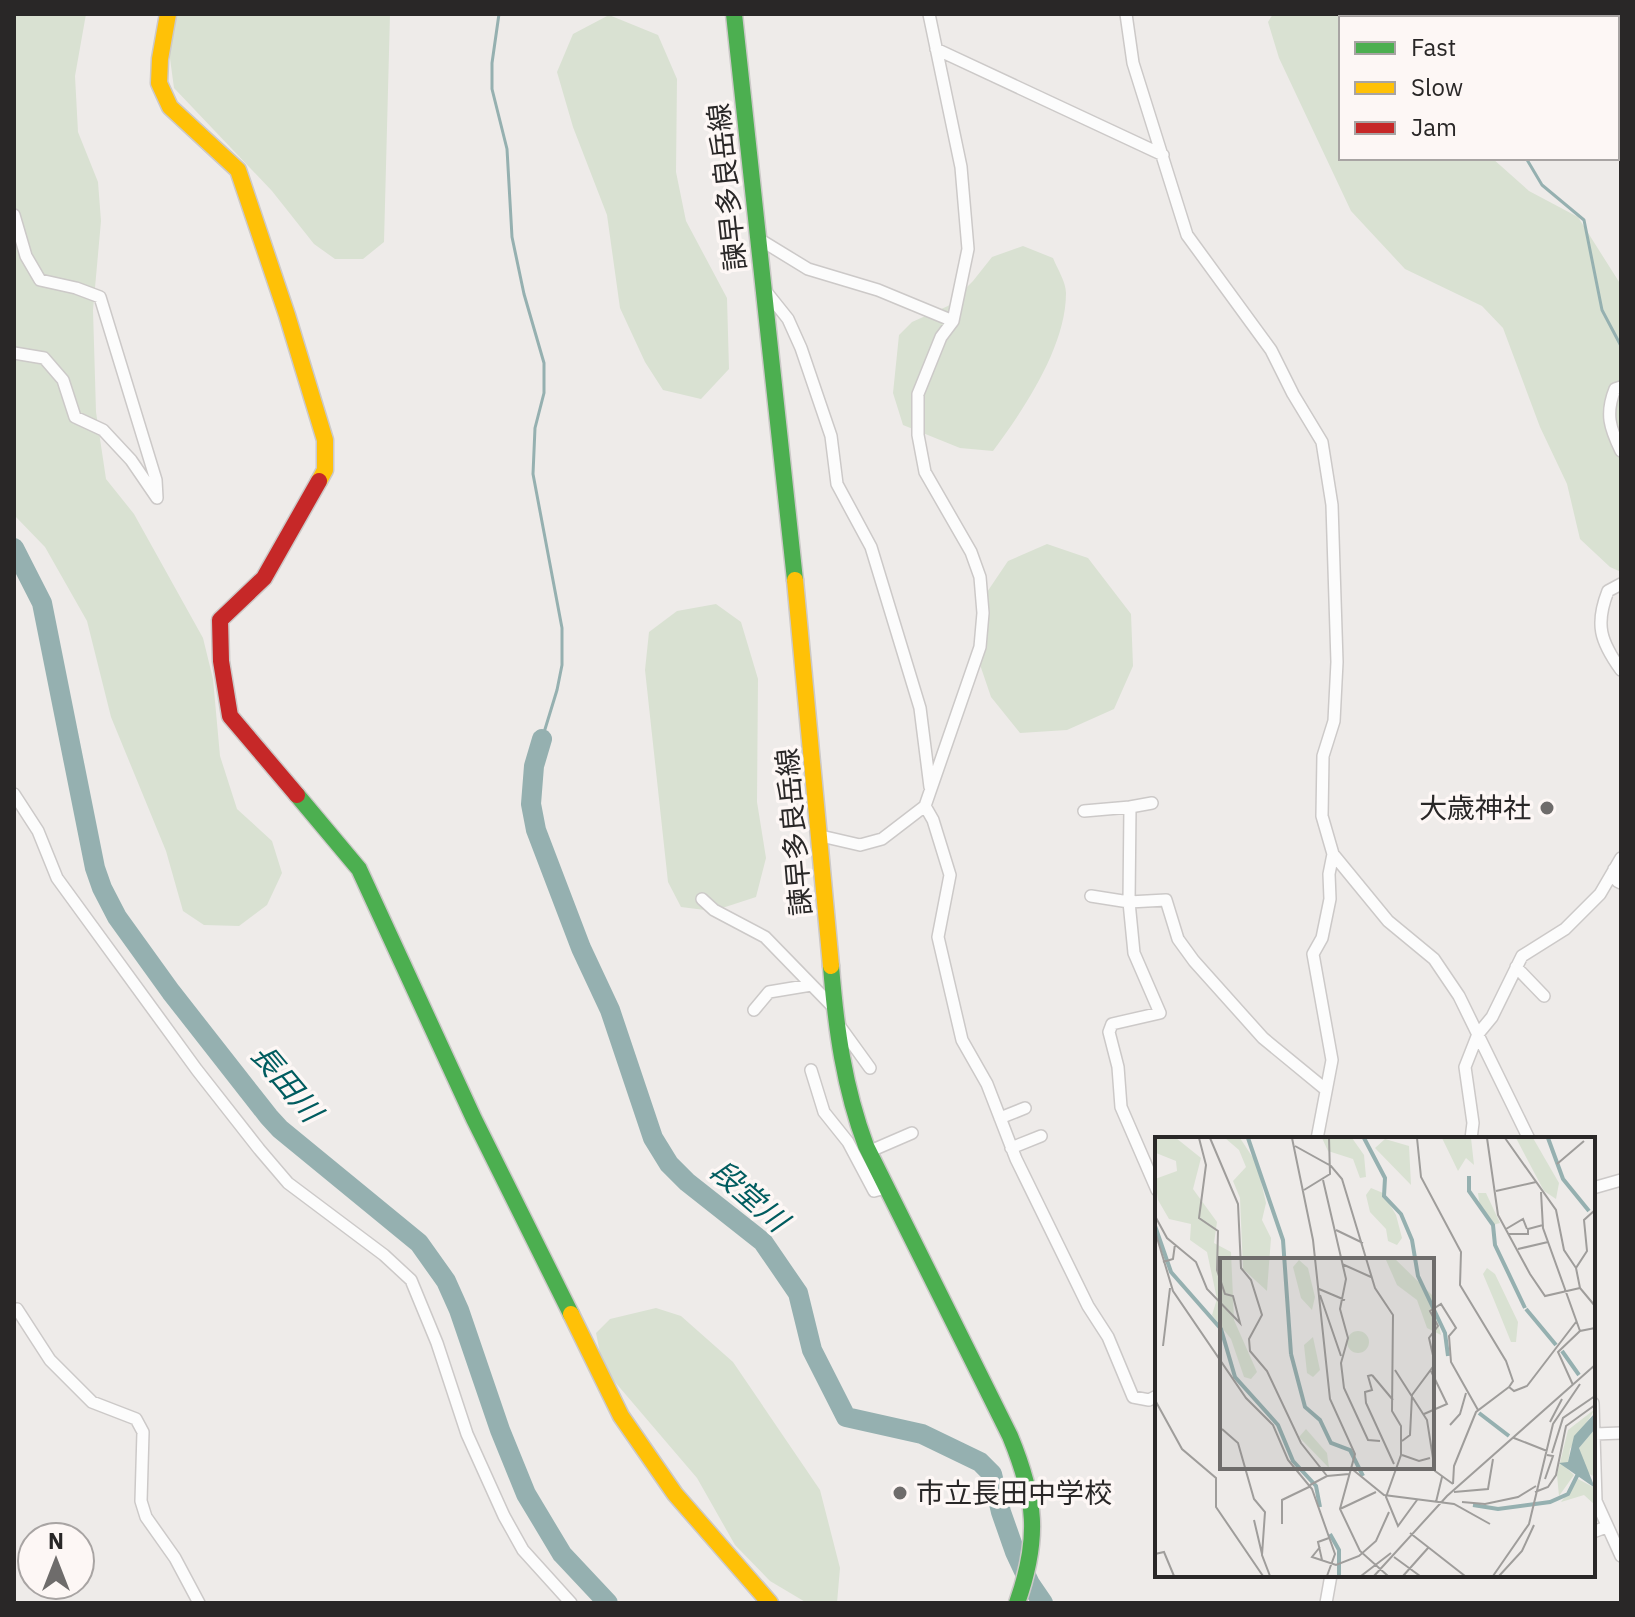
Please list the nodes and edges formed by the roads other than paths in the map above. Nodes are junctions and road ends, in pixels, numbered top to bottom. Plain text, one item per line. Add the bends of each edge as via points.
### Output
1 (168, 14) edge
2 (734, 14) edge
3 (929, 14) edge
4 (1126, 14) edge
5 (936, 49) junction
6 (1163, 155) junction
7 (14, 215) edge
8 (759, 239) junction
9 (764, 289) junction
10 (953, 321) junction
11 (14, 353) edge
12 (1621, 387) edge
13 (1621, 451) edge
14 (1621, 584) edge
15 (1621, 670) edge
16 (930, 791) junction
17 (14, 794) edge
18 (1152, 803) dead end
19 (925, 806) junction
20 (1130, 807) junction
21 (1084, 811) dead end
22 (821, 836) junction
23 (1333, 854) junction
24 (1621, 858) edge
25 (1614, 869) junction
26 (1621, 883) edge
27 (1091, 896) dead end
28 (702, 899) dead end
29 (1129, 902) junction
30 (1516, 967) junction
31 (811, 985) junction
32 (1544, 996) dead end
33 (754, 1010) dead end
34 (836, 1015) junction
35 (1478, 1034) junction
36 (870, 1068) dead end
37 (811, 1070) dead end
38 (1325, 1089) junction
39 (1025, 1108) dead end
40 (1000, 1118) junction
41 (912, 1133) dead end
42 (1041, 1136) dead end
43 (1317, 1137) edge
44 (1471, 1137) edge
45 (1528, 1137) edge
46 (1011, 1148) junction
47 (868, 1152) junction
48 (1621, 1180) edge
49 (1155, 1185) edge
50 (1595, 1187) edge
51 (885, 1188) junction
52 (17, 1309) dead end
53 (1155, 1397) edge
54 (1621, 1433) edge
55 (1595, 1434) edge
56 (1606, 1527) junction
57 (1595, 1531) edge
58 (1621, 1556) edge
59 (1334, 1577) edge
60 (1018, 1602) edge
61 (199, 1603) edge
62 (571, 1603) edge
63 (770, 1603) edge
64 (1326, 1603) edge

1 - 63 street via 159,83 170,107 238,170 325,440 325,470 264,578 220,620 230,716 359,869 474,1119 621,1416 675,1494
2 - 8 street, 諫早多良岳線
3 - 5 street
4 - 6 street via 1133,63
5 - 6 street
5 - 10 street via 961,167 968,249
6 - 23 street via 1187,235 1271,350 1322,442 1332,505 1337,662 1334,721 1323,756 1322,816
7 - 11 street via 26,256 40,280 100,297 157,498 103,430 75,417 63,380 44,358
8 - 9 street, 諫早多良岳線
8 - 10 street via 808,269
9 - 16 street via 788,319 801,348 831,436 837,484 871,547 920,708
9 - 22 street, 諫早多良岳線
10 - 16 street via 918,394 918,435 925,472 971,552 980,577 983,613 980,647
12 - 13 street via 1608,406 1609,428
14 - 15 street via 1608,591 1599,614 1606,650
16 - 19 street
17 - 62 street via 38,831 57,878 259,1149 288,1183 411,1280 467,1434 504,1516 523,1550
18 - 20 street
19 - 22 street via 882,839 860,845
19 - 40 street via 950,875 938,937 951,998 962,1040
20 - 21 street
20 - 29 street
22 - 34 street, 諫早多良岳線
23 - 35 street via 1388,921 1434,959
23 - 38 street via 1330,899 1313,954 1332,1060
24 - 25 street
25 - 26 street
25 - 30 street via 1600,894 1565,929 1522,956
27 - 29 street
28 - 31 street via 765,937
29 - 38 street via 1166,900 1178,939 1194,961 1263,1038
29 - 49 street via 1134,953 1160,1013 1112,1024 1109,1032 1121,1107
30 - 32 street
30 - 35 street
31 - 33 street via 769,992
31 - 34 street
34 - 36 street
34 - 47 street, 諫早多良岳線 via 844,1080
35 - 44 street via 1465,1067
35 - 45 street
37 - 51 street via 824,1112 848,1142 874,1191
38 - 43 street
39 - 40 street
40 - 46 street
41 - 47 street
42 - 46 street
46 - 53 street via 1133,1397
47 - 51 street, 諫早多良岳線
48 - 50 street
51 - 60 street, 諫早多良岳線 via 1027,1475 1034,1542
52 - 61 street via 50,1360 92,1402 136,1419 143,1432 143,1509
54 - 55 street
55 - 56 street via 1596,1501
56 - 57 street
56 - 58 street
59 - 64 street

